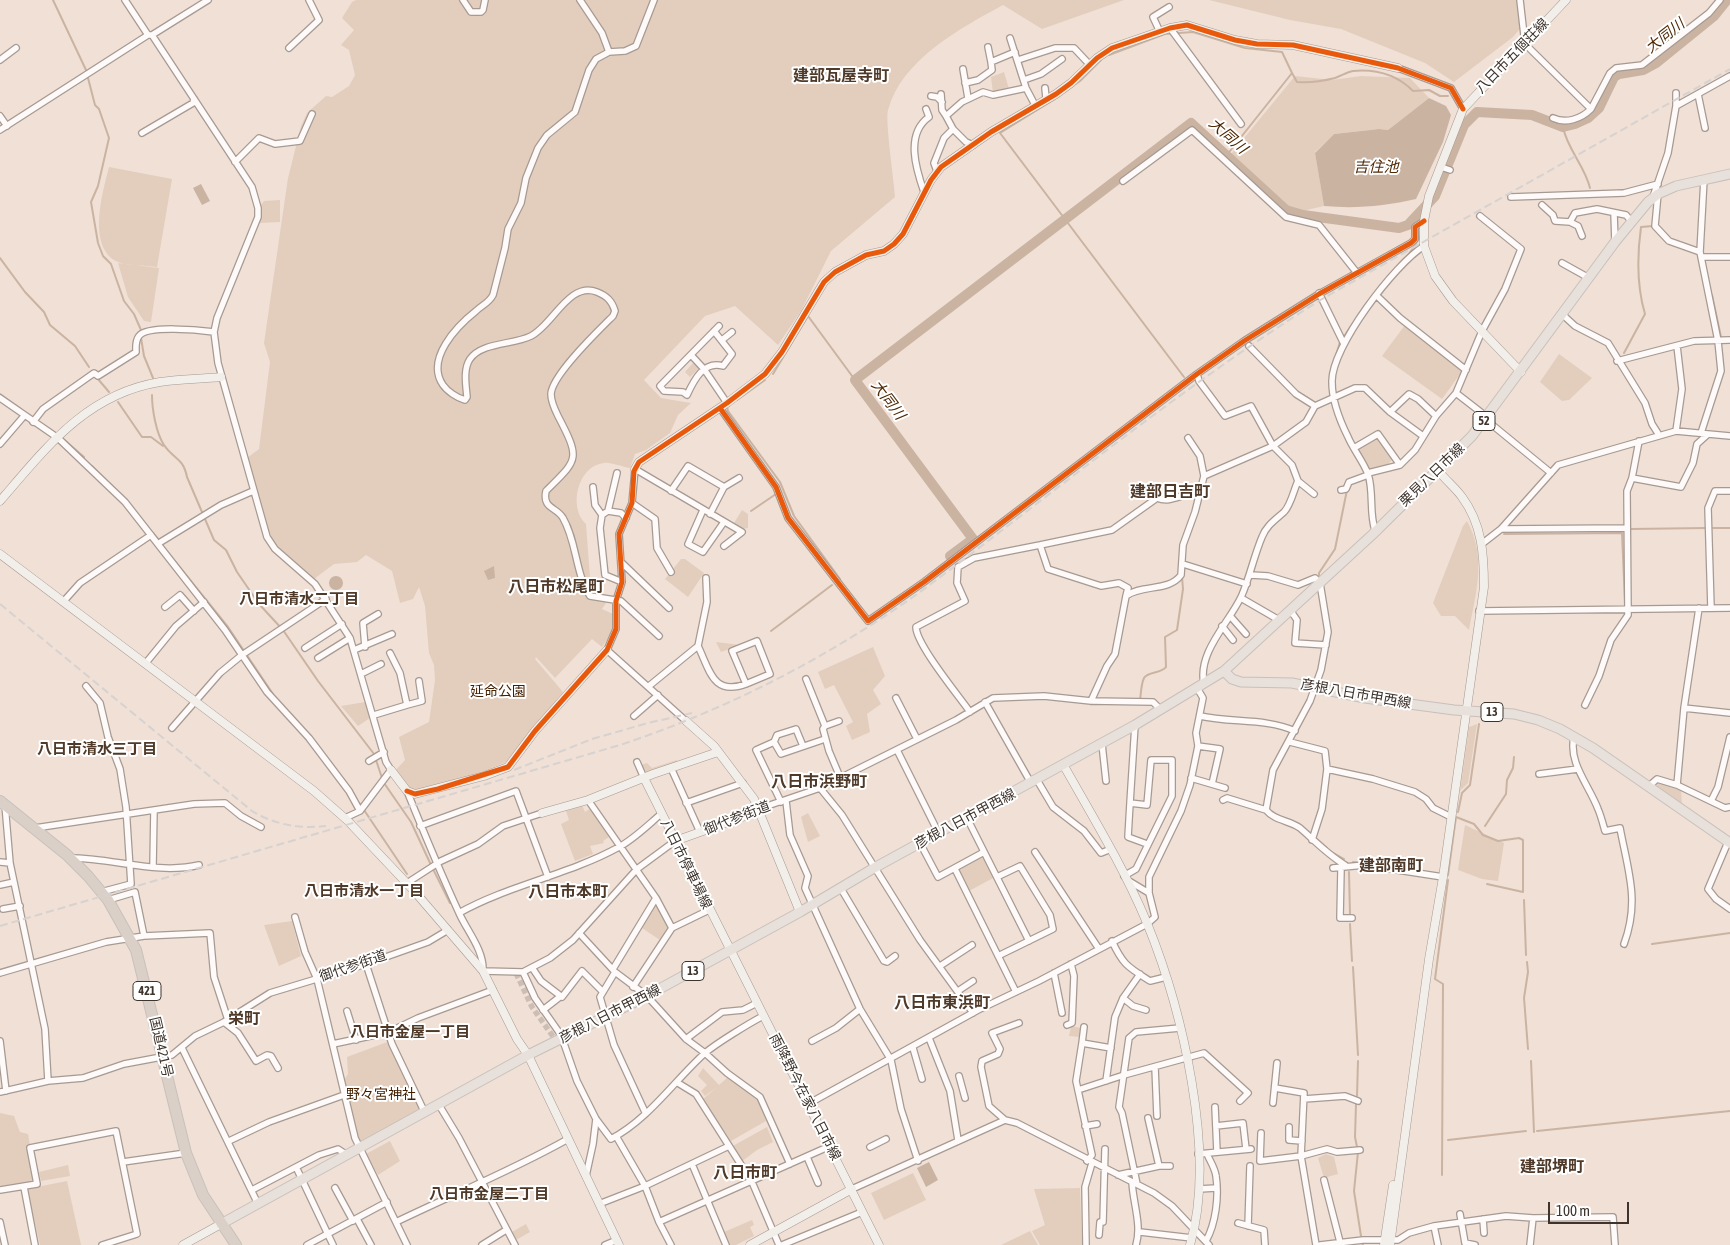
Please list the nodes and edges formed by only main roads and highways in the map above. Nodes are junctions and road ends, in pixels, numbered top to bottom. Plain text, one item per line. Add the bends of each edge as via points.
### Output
1 (1730, 174) edge
2 (1224, 671) junction
3 (2, 803) edge
4 (1729, 842) edge
5 (221, 1224) junction
6 (236, 1245) edge

1 - 2 main road, 栗見八日市線 / 52 via 1704,179 1656,196 1615,242 1486,418 1376,530
2 - 4 main road, 彦根八日市甲西線 / 13 via 1241,682 1292,683 1365,698 1514,714 1538,720 1574,736
2 - 5 main road, 彦根八日市甲西線 / 13 via 1135,726 874,868 800,912 647,996 528,1055
3 - 5 highway, 国道421号 / 421 via 70,858 101,892 136,950 186,1152 203,1195
5 - 6 highway, 国道421号 / 421

